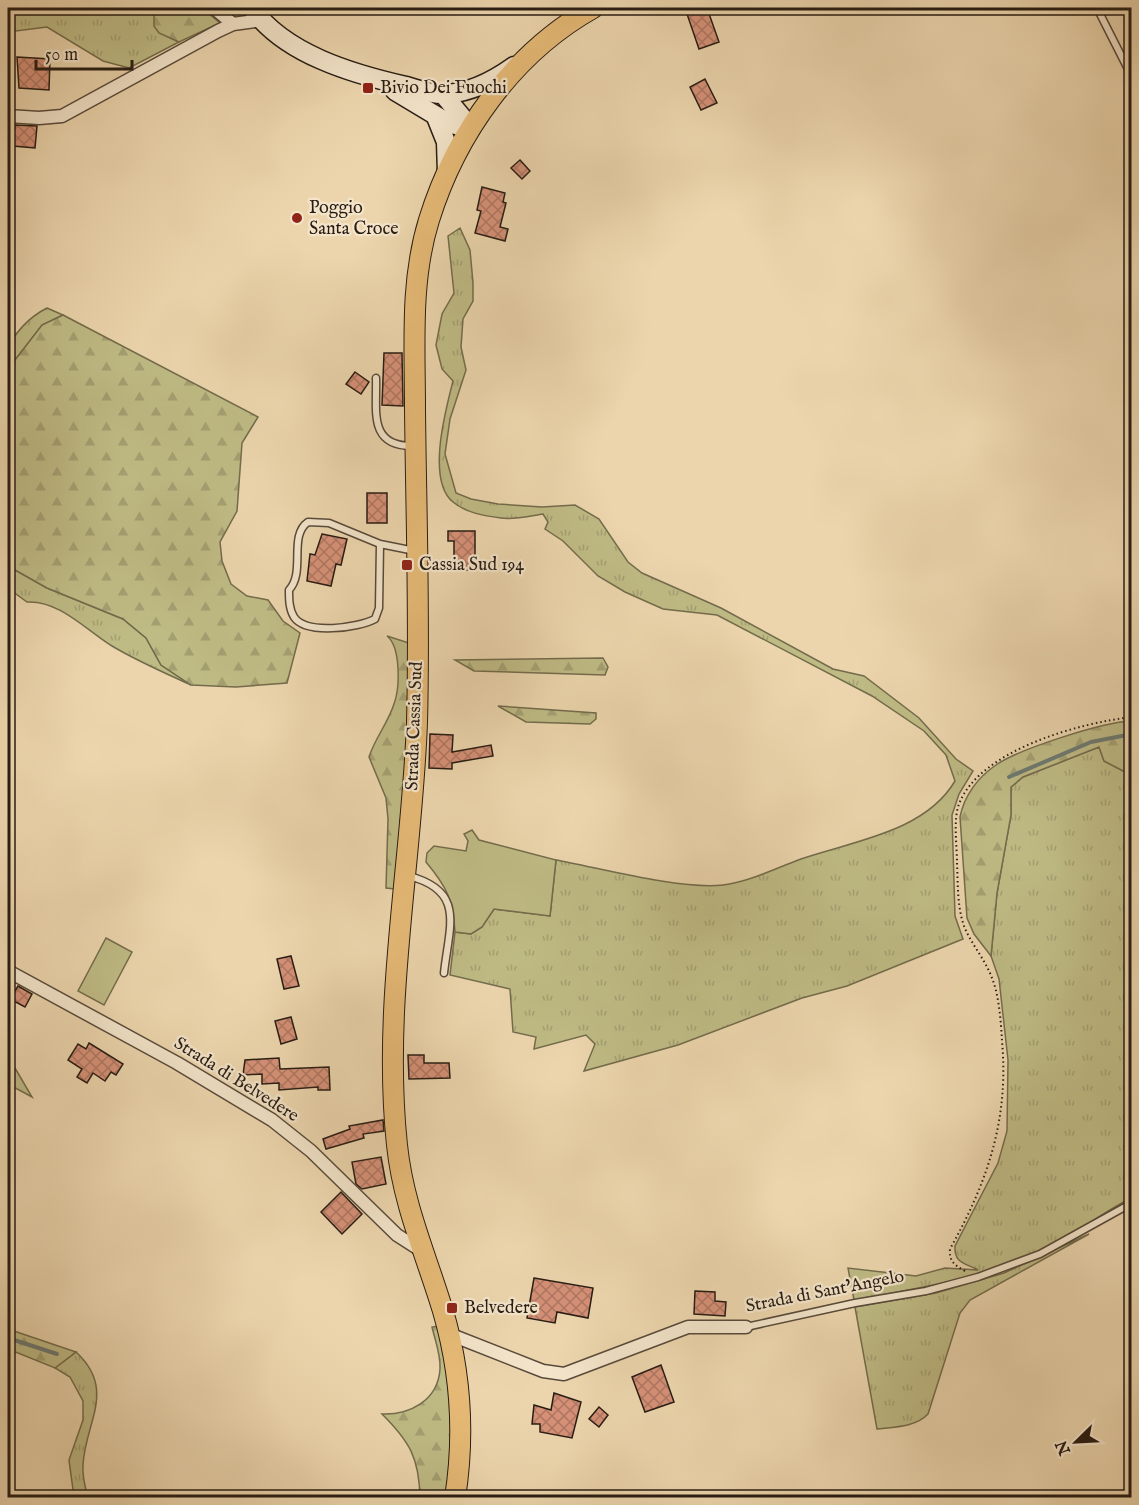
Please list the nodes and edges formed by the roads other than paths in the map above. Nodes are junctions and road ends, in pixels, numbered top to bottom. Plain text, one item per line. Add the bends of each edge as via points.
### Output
1 (214, 8) edge
2 (593, 8) edge
3 (1097, 8) edge
4 (257, 14) edge
5 (233, 24) junction
6 (527, 57) junction
7 (1131, 77) edge
8 (373, 78) junction
9 (443, 94) junction
10 (8, 116) edge
11 (436, 117) junction
12 (471, 128) junction
13 (447, 173) junction
14 (376, 378) dead end
15 (415, 446) junction
16 (380, 544) junction
17 (416, 551) junction
18 (405, 875) junction
19 (8, 971) edge
20 (444, 973) dead end
21 (1131, 1203) edge
22 (422, 1251) junction
23 (746, 1327) joint
24 (449, 1334) junction
25 (455, 1497) edge

1 - 5 street
2 - 6 main road, Strada Cassia Sud
3 - 7 lane
4 - 5 street
4 - 8 street via 300,48
5 - 10 street via 130,76 62,116
6 - 9 street via 480,86
6 - 12 main road, Strada Cassia Sud
8 - 9 street
8 - 11 street
9 - 12 street
11 - 12 street
11 - 13 street via 446,142
12 - 13 main road, Strada Cassia Sud
13 - 15 main road, Strada Cassia Sud via 427,225 417,278
14 - 15 lane via 377,426 381,434 393,445
15 - 17 main road, Strada Cassia Sud
16 - 16 lane via 380,608 375,619 326,629 300,623 293,616 289,590 297,581 302,526 315,520 329,523
16 - 17 lane
17 - 18 main road, Strada Cassia Sud via 417,721
18 - 20 lane via 426,880 440,889 448,901
18 - 22 main road, Strada Cassia Sud via 393,1023 394,1112 404,1187
19 - 22 street, Strada di Belvedere via 272,1120 311,1151 397,1235
21 - 23 lane, Strada di Sant'Angelo via 1040,1254 978,1277
22 - 24 main road, Strada Cassia Sud
23 - 24 street, Strada di Sant'Angelo via 688,1327 564,1374 543,1371
24 - 25 main road, Strada Cassia Sud via 462,1427

